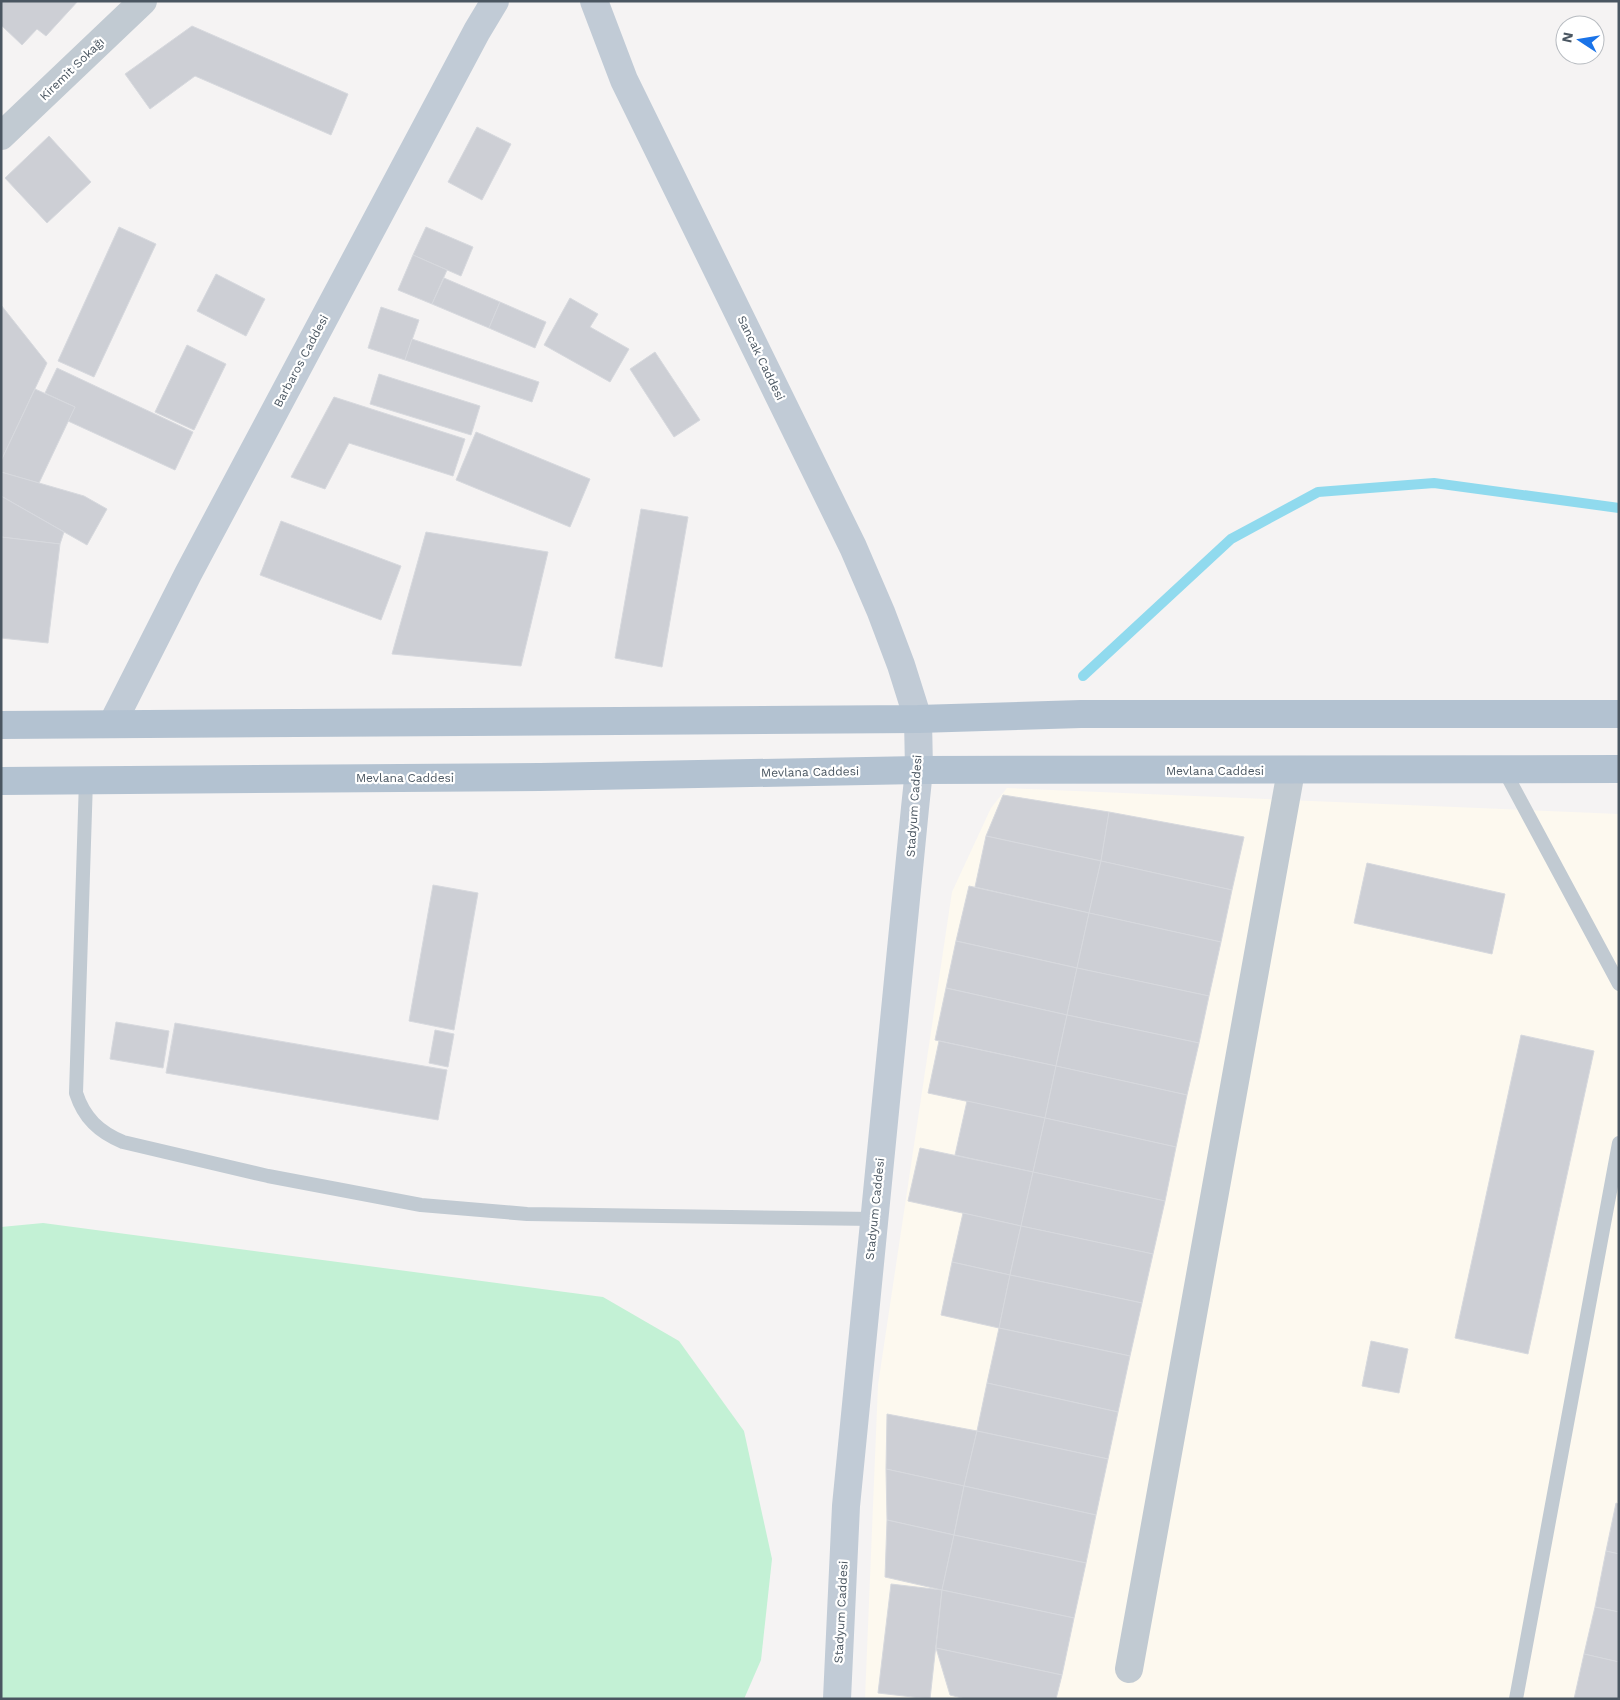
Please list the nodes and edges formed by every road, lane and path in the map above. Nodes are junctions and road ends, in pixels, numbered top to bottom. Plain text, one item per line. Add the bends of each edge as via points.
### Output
1 (142, 1) edge
2 (495, 1) edge
3 (594, 1) edge
4 (4, 127) edge
5 (1619, 714) edge
6 (918, 719) junction
7 (112, 724) junction
8 (1, 725) edge
9 (1619, 769) edge
10 (919, 770) junction
11 (1504, 770) junction
12 (1291, 771) junction
13 (86, 780) junction
14 (1, 781) edge
15 (1619, 984) edge
16 (1619, 1143) edge
17 (874, 1219) junction
18 (1129, 1669) dead end
19 (837, 1699) edge
20 (1516, 1699) edge

1 - 4 street, Kiremit Sokağı
2 - 7 street, Barbaros Caddesi via 198,556
3 - 6 street, Sancak Caddesi via 624,80 853,547 902,665
5 - 6 main road via 1081,714
6 - 7 main road
6 - 10 street, Stadyum Caddesi
7 - 8 main road
9 - 11 main road, Mevlana Caddesi
10 - 12 main road, Mevlana Caddesi
10 - 13 main road, Mevlana Caddesi via 550,777
10 - 17 street, Stadyum Caddesi
11 - 12 main road, Mevlana Caddesi
11 - 15 lane
12 - 18 street
13 - 14 main road, Mevlana Caddesi
13 - 17 lane via 76,1093 85,1114 108,1136 268,1176 421,1205 527,1214
16 - 20 lane
17 - 19 street, Stadyum Caddesi via 846,1506

